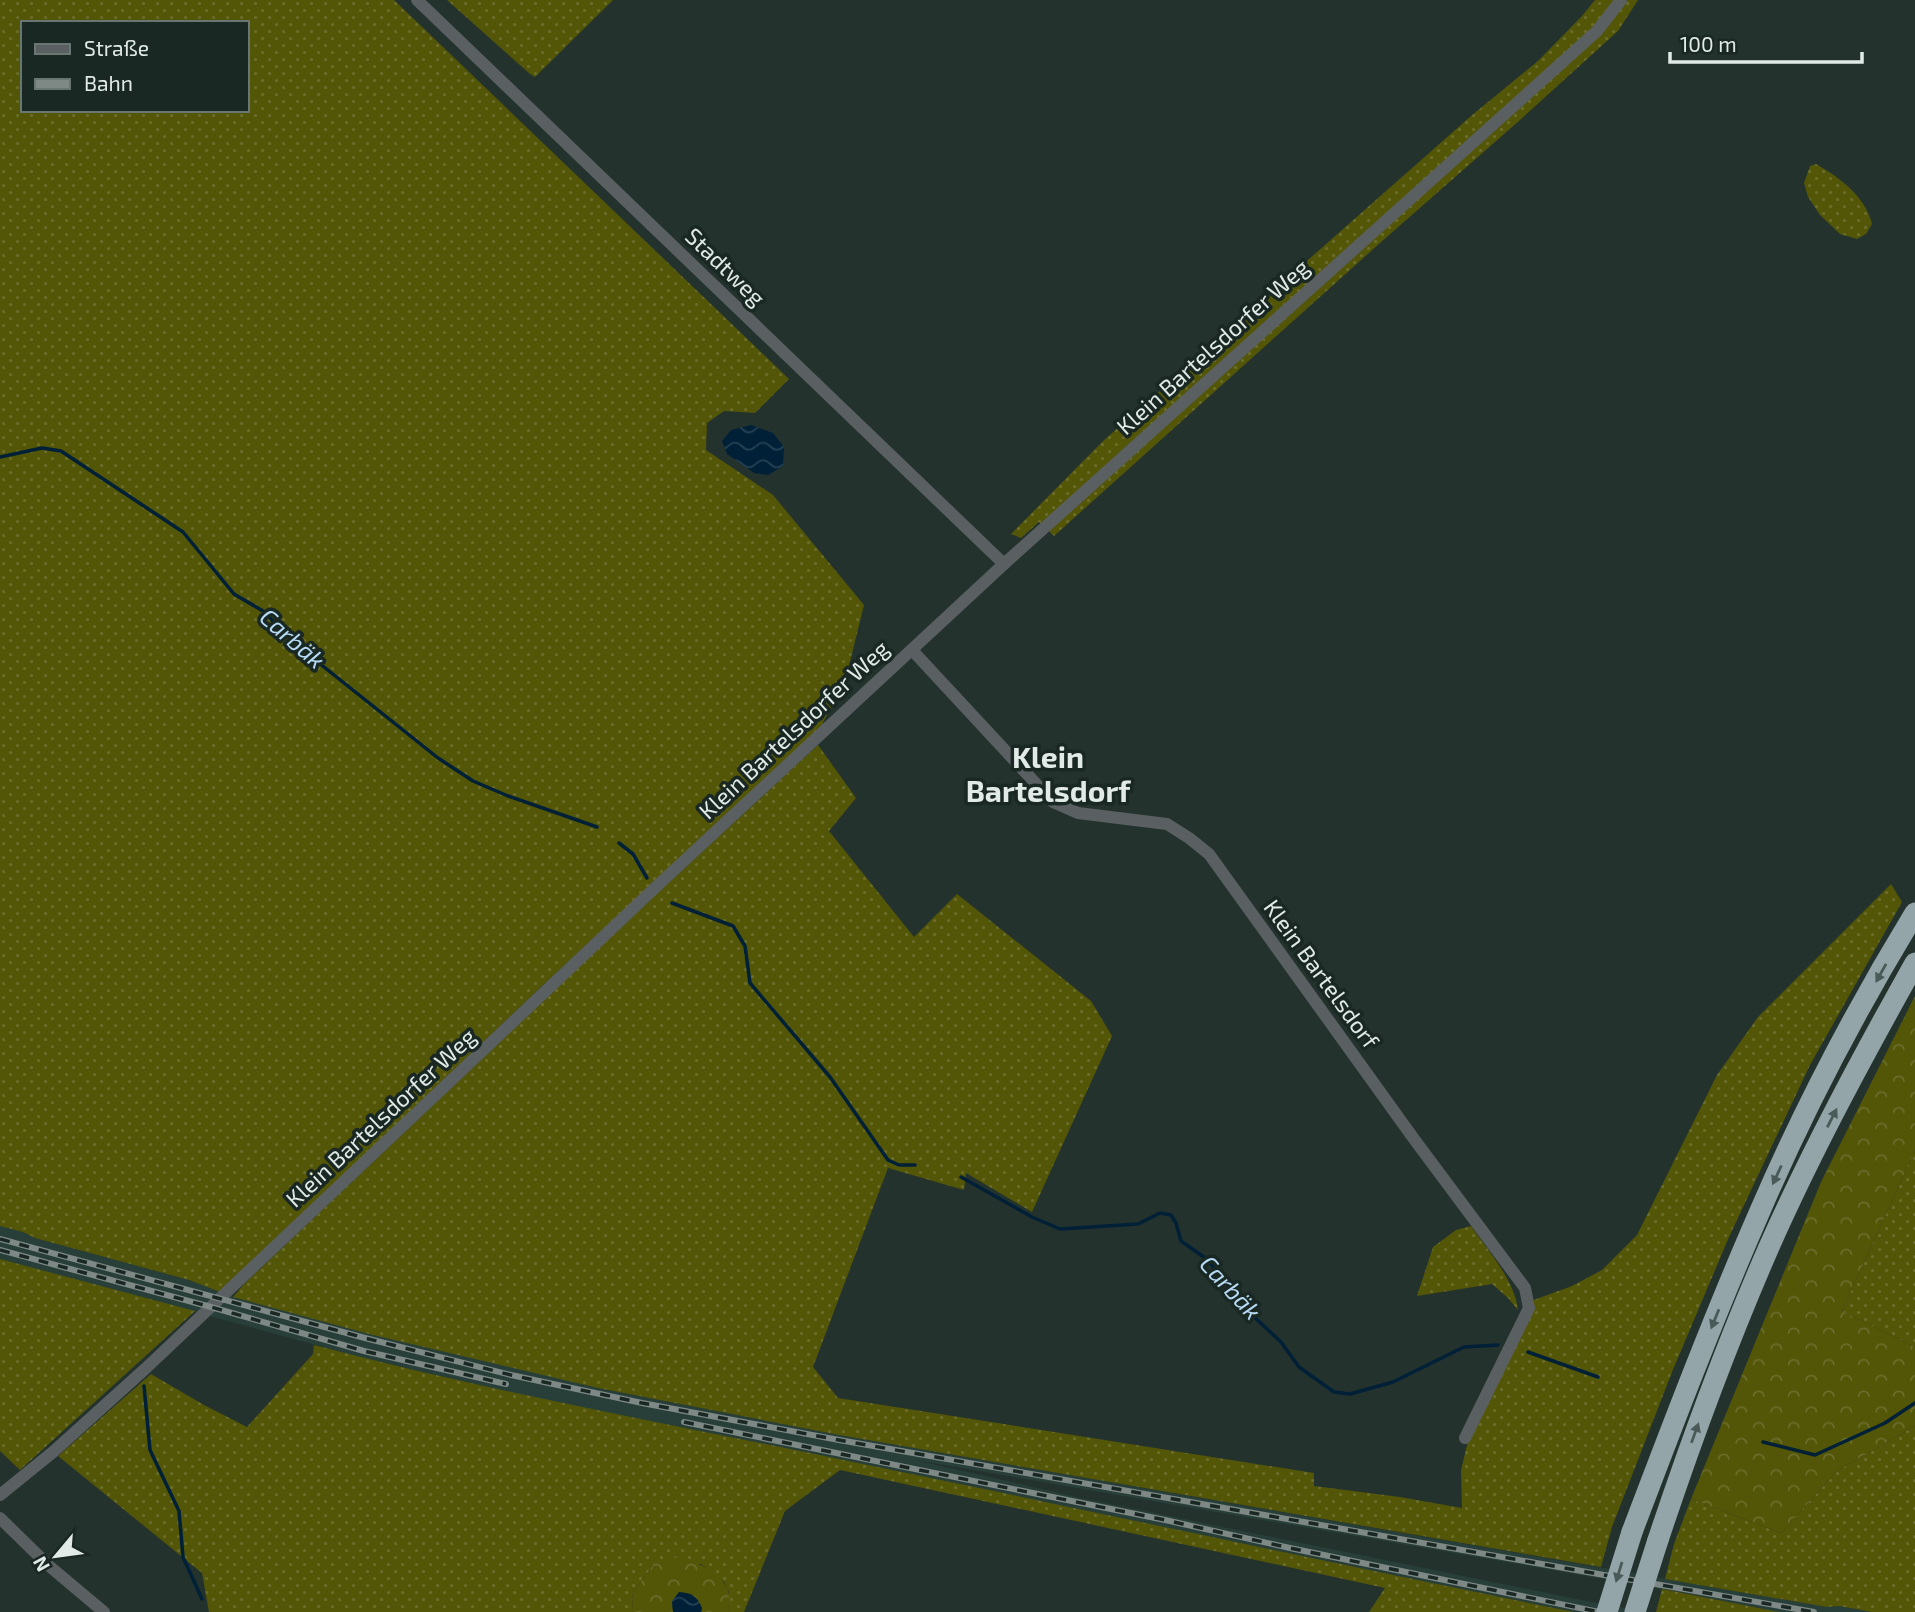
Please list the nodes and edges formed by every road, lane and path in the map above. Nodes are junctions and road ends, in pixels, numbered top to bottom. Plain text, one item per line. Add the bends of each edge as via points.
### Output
1 (417, 0) edge
2 (1621, 0) edge
3 (1004, 564) junction
4 (912, 650) junction
5 (1915, 914) edge
6 (1915, 963) edge
7 (1465, 1438) dead end
8 (0, 1495) edge
9 (0, 1518) edge
10 (104, 1612) edge
11 (1607, 1612) edge
12 (1635, 1612) edge

1 - 3 street, Stadtweg
2 - 3 street, Klein Bartelsdorfer Weg via 1597,31
3 - 4 street, Klein Bartelsdorfer Weg
4 - 7 street, Klein Bartelsdorf via 1053,802 1078,813 1167,824 1209,854 1525,1288 1529,1308
4 - 8 street, Klein Bartelsdorfer Weg via 145,1369
5 -> 11 highway, bridge via 1835,1056 1761,1209 1676,1415
12 -> 6 highway, bridge via 1703,1412 1770,1246 1858,1066
9 - 10 street

